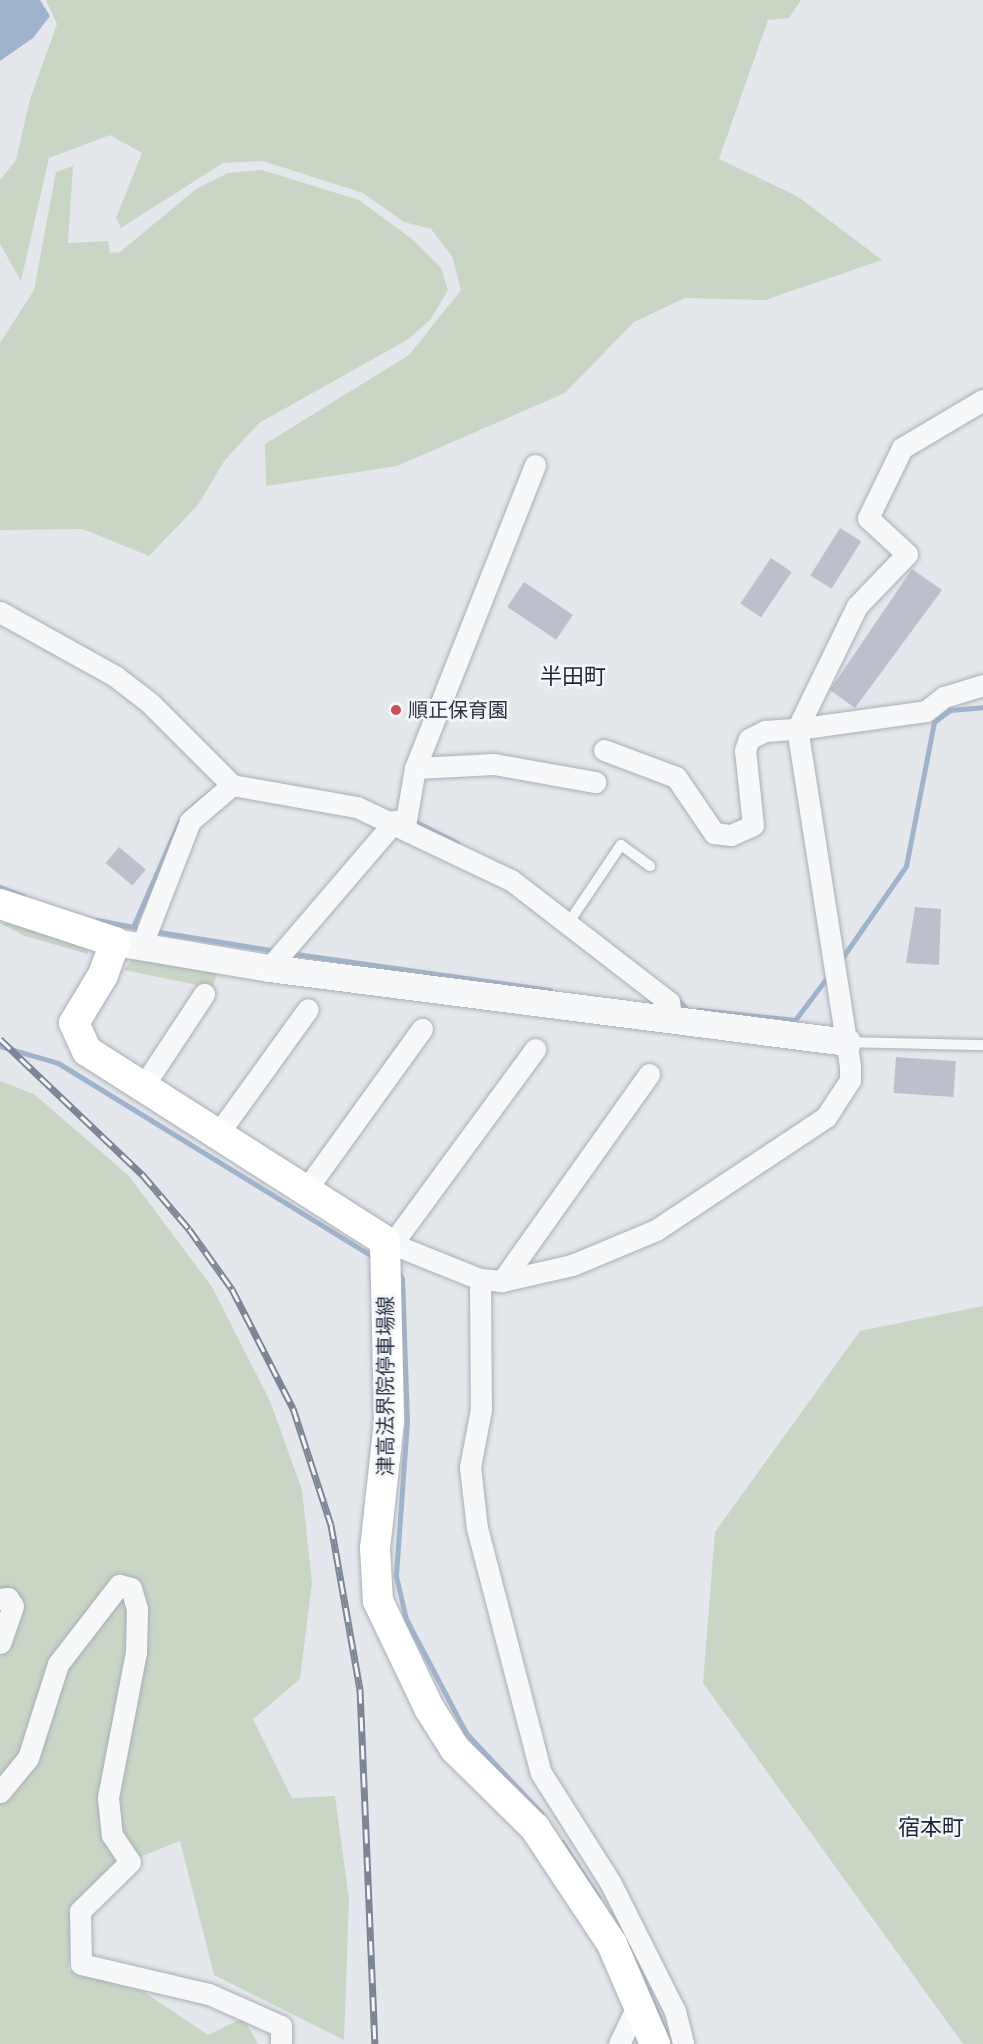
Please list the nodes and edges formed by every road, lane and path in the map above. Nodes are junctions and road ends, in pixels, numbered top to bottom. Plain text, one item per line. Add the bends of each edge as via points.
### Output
1 (983, 400) edge
2 (535, 465) dead end
3 (0, 612) edge
4 (983, 686) edge
5 (797, 729) junction
6 (604, 750) dead end
7 (416, 768) junction
8 (229, 781) junction
9 (595, 782) dead end
10 (403, 820) junction
11 (651, 866) dead end
12 (0, 904) edge
13 (572, 918) junction
14 (137, 937) junction
15 (276, 956) junction
16 (204, 994) dead end
17 (308, 1009) dead end
18 (671, 1012) junction
19 (422, 1029) dead end
20 (847, 1042) junction
21 (983, 1045) edge
22 (535, 1049) dead end
23 (649, 1074) dead end
24 (142, 1088) junction
25 (217, 1135) junction
26 (305, 1191) junction
27 (386, 1252) junction
28 (480, 1279) junction
29 (502, 1281) junction
30 (0, 1599) edge
31 (0, 1643) edge
32 (541, 1773) junction
33 (0, 1792) edge
34 (544, 1820) junction
35 (602, 1870) junction
36 (638, 1974) junction
37 (281, 2044) edge
38 (619, 2044) edge
39 (655, 2044) edge
40 (683, 2044) edge

1 - 5 street via 902,448 868,518 907,554 857,606
2 - 7 street
3 - 8 street via 115,676 150,703
4 - 5 street via 944,697 926,711
5 - 6 street via 765,731 749,739 745,750 755,820 748,829 721,837 707,826 676,777
5 - 20 street
7 - 9 street via 494,764
7 - 10 street
8 - 10 street
8 - 14 street via 190,821
10 - 13 street
10 - 15 street
11 - 13 lane via 621,845
12 - 14 main road
13 - 18 street
14 - 15 street
14 - 24 main road via 103,975 76,1014 75,1033 87,1051
15 - 18 street
16 - 24 street
17 - 25 street
18 - 20 street
19 - 26 street
20 - 21 lane
20 - 29 street via 850,1080 838,1103 805,1134 616,1251
22 - 27 street
23 - 29 street
24 - 25 main road
25 - 26 main road
26 - 27 main road
27 - 28 street
27 - 34 main road, 津高法界院停車場線 via 389,1422 375,1548 378,1601 429,1708 455,1749
28 - 29 street
28 - 32 street via 482,1409 470,1467 477,1528
30 - 31 street via 8,1598 13,1606
32 - 34 street via 533,1783
32 - 35 street
33 - 37 street via 28,1758 58,1664 119,1585 131,1588 137,1609 136,1652 108,1798 112,1835 130,1862 80,1911 81,1965 209,1994 281,2026
34 - 35 street
34 - 36 main road, 津高法界院停車場線 via 612,1944
35 - 36 street
36 - 38 street
36 - 39 main road, 津高法界院停車場線
36 - 40 street via 675,2011

